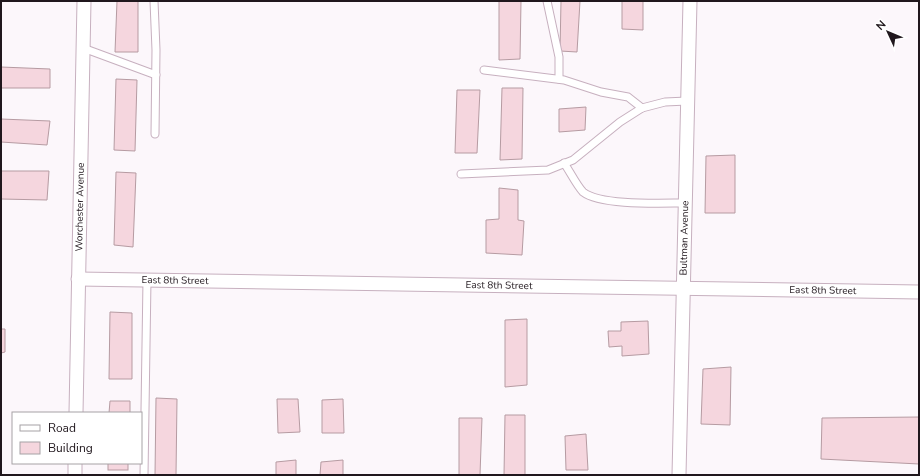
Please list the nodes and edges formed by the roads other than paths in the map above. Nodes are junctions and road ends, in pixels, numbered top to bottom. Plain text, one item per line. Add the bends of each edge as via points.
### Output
1 (84, 1) edge
2 (154, 1) edge
3 (547, 1) edge
4 (690, 1) edge
5 (83, 48) junction
6 (484, 70) dead end
7 (156, 75) junction
8 (559, 79) junction
9 (687, 101) junction
10 (642, 108) junction
11 (155, 134) dead end
12 (564, 163) junction
13 (460, 174) dead end
14 (685, 204) junction
15 (78, 278) junction
16 (147, 280) junction
17 (683, 289) junction
18 (919, 292) edge
19 (76, 412) edge
20 (75, 464) edge
21 (75, 475) edge
22 (144, 475) edge
23 (679, 475) edge

1 - 5 street, Worchester Avenue
2 - 7 lane
3 - 8 lane via 559,57
4 - 9 street, Bultman Avenue
5 - 7 lane
5 - 15 street, Worchester Avenue
6 - 8 lane
7 - 11 lane
8 - 10 lane via 628,97
9 - 10 lane via 665,102
9 - 14 street, Bultman Avenue
10 - 12 lane via 620,122 573,160
12 - 13 lane via 548,170
12 - 14 lane via 584,192 604,199 635,203
14 - 17 street, Bultman Avenue
15 - 16 street, East 8th Street
15 - 19 street, Worchester Avenue
16 - 17 street, East 8th Street
16 - 22 lane
17 - 18 street, East 8th Street
17 - 23 street, Bultman Avenue
20 - 21 street

